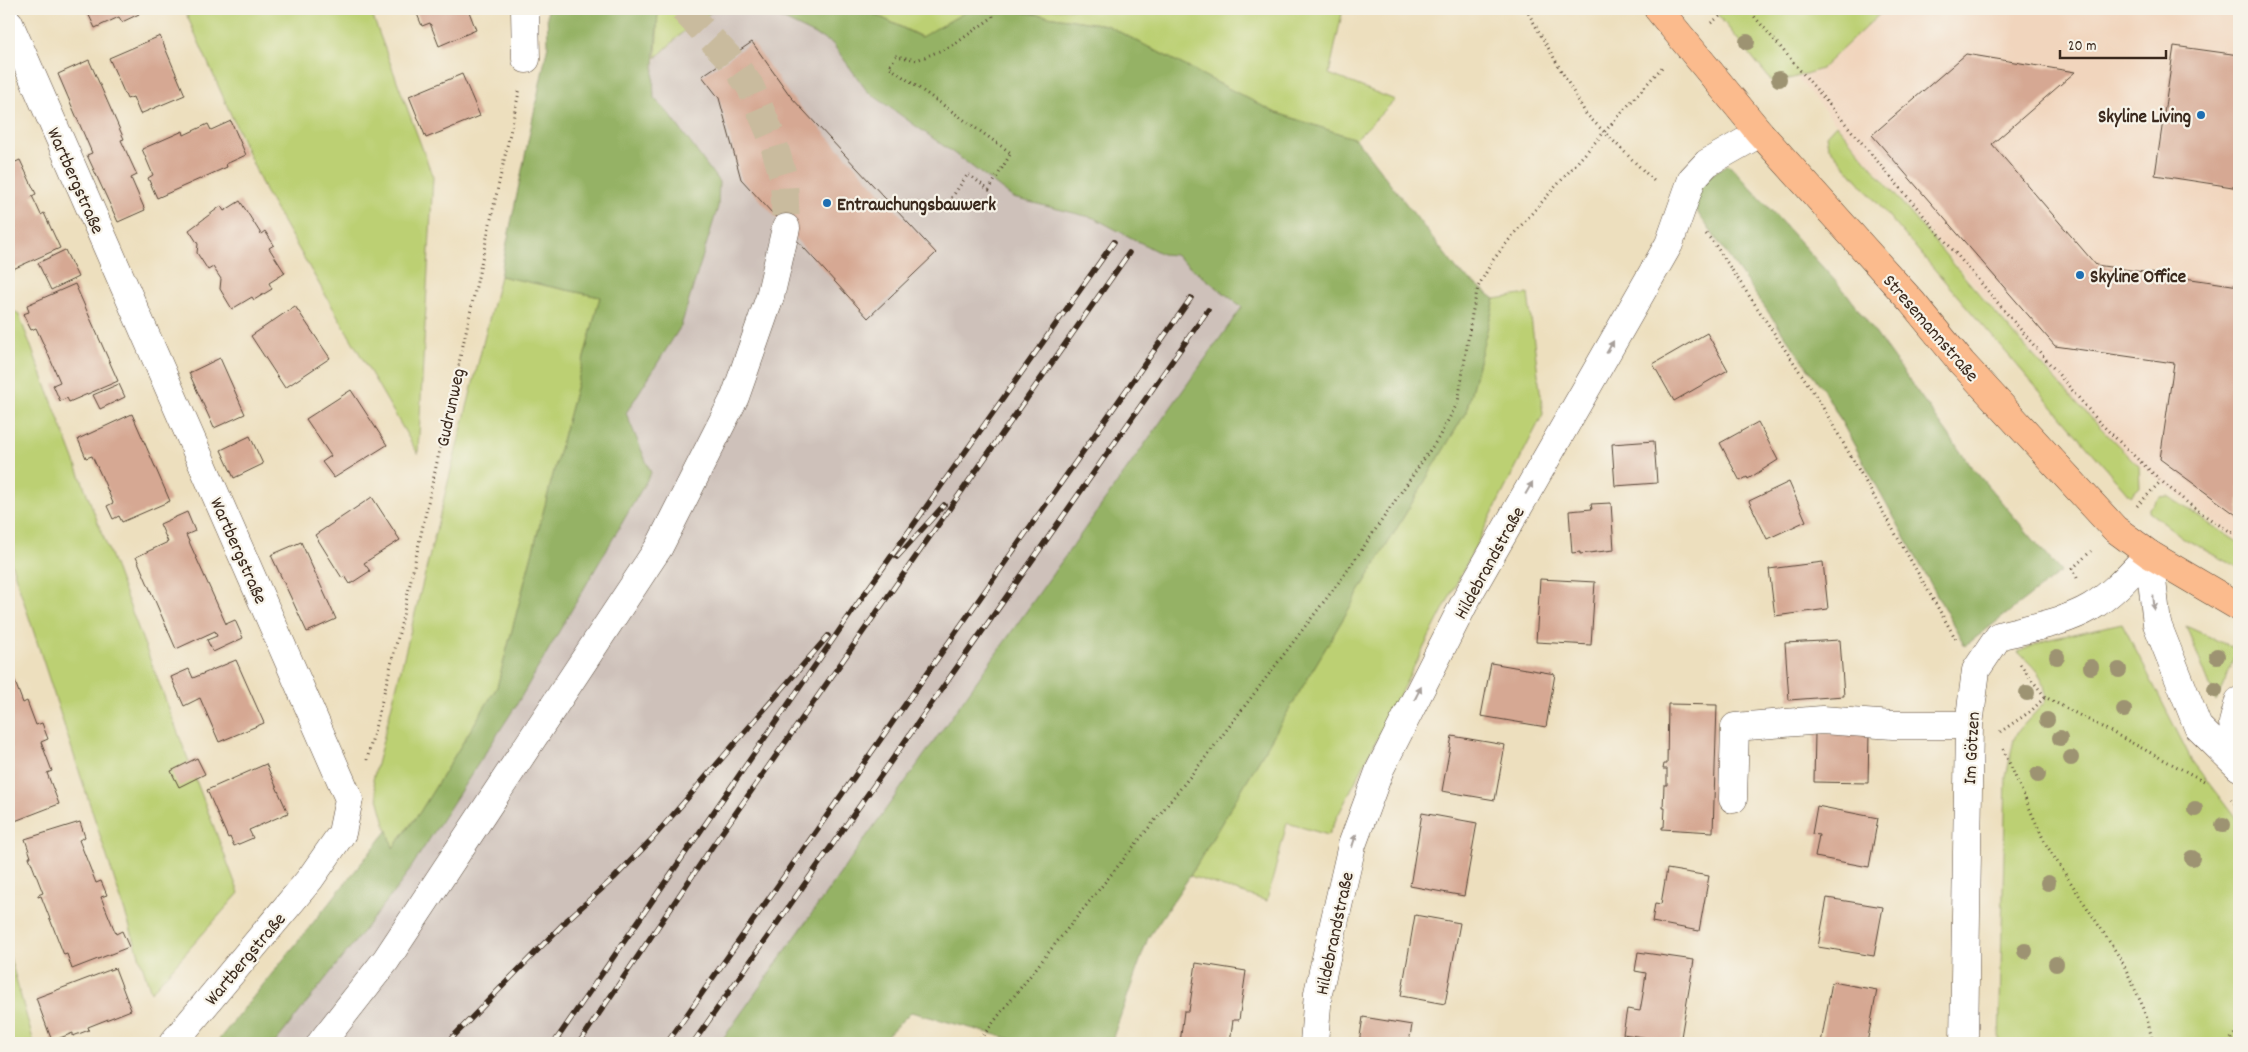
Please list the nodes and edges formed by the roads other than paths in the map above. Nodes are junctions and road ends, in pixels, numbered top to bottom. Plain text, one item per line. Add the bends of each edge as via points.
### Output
1 (525, 9) edge
2 (1658, 9) edge
3 (9, 23) edge
4 (526, 59) road end
5 (1760, 133) junction
6 (786, 228) tunnel mouth
7 (2150, 554) junction
8 (2239, 607) edge
9 (2239, 701) edge
10 (1969, 725) junction
11 (2239, 767) edge
12 (1733, 799) dead end
13 (358, 996) junction
14 (173, 1043) edge
15 (321, 1043) edge
16 (342, 1043) edge
17 (1314, 1043) edge
18 (1964, 1043) edge

1 - 4 street
2 - 5 main road, Stresemannstraße
3 - 14 street, Wartbergstraße via 349,799 342,833 310,879
5 - 7 main road, Stresemannstraße via 1912,302 1962,363 2115,529
17 -> 5 street, Hildebrandstraße via 1318,993 1352,845 1380,768 1471,590 1668,244 1692,179 1707,164
6 - 13 street via 770,297 735,397 659,547 386,960
7 - 8 main road, Stresemannstraße
7 - 10 street, Im Götzen via 2116,588 2091,607 2064,619 1998,636 1976,670
7 -> 11 street via 2157,624 2198,726
9 - 11 street via 2232,723
10 - 12 street via 1894,725 1822,720 1735,727
10 - 18 street, Im Götzen
13 - 15 street
13 - 16 street via 352,1031

